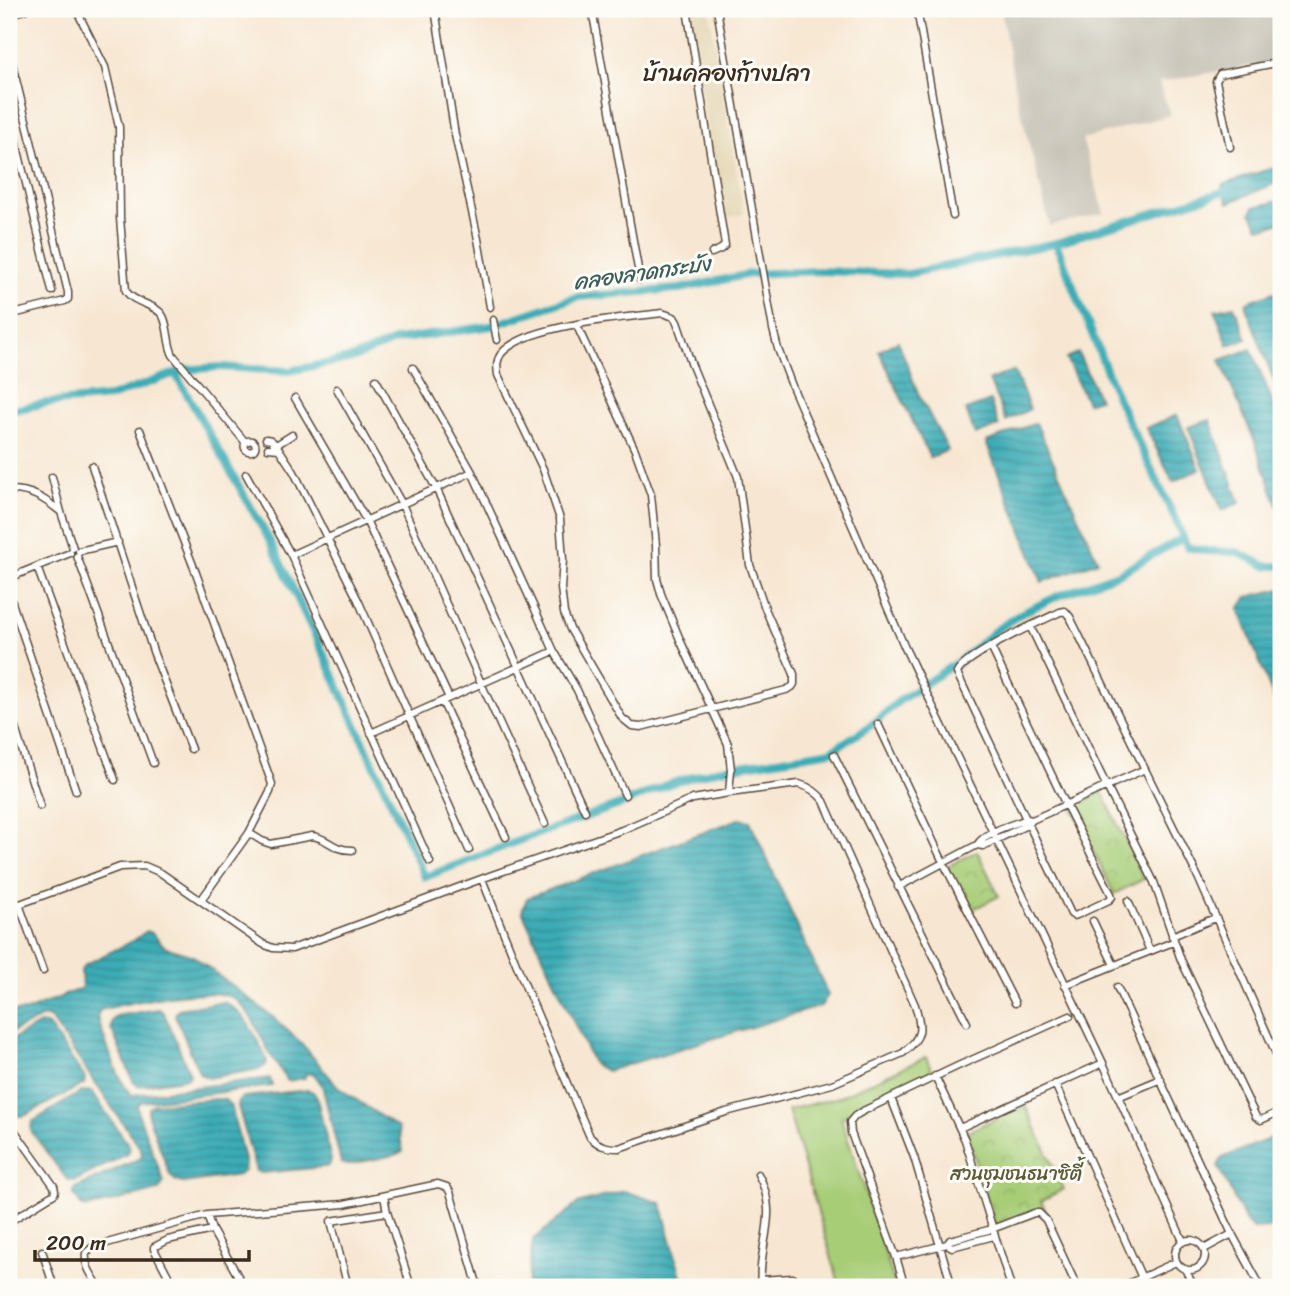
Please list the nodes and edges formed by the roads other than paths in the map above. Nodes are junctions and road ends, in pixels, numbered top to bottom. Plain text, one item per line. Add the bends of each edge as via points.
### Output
1 (24, 9) edge
2 (76, 9) edge
3 (435, 9) edge
4 (592, 9) edge
5 (687, 9) edge
6 (717, 9) edge
7 (917, 9) edge
8 (9, 14) edge
9 (9, 51) edge
10 (1281, 62) edge
11 (9, 113) edge
12 (1230, 147) dead end
13 (953, 216) dead end
14 (712, 253) dead end
15 (640, 280) dead end
16 (52, 291) dead end
17 (490, 307) dead end
18 (9, 315) edge
19 (493, 320) dead end
20 (576, 324) junction
21 (497, 340) dead end
22 (413, 368) dead end
23 (376, 380) dead end
24 (337, 389) dead end
25 (295, 398) dead end
26 (140, 430) dead end
27 (292, 435) dead end
28 (263, 445) junction
29 (92, 466) dead end
30 (472, 472) junction
31 (246, 474) dead end
32 (52, 477) dead end
33 (436, 488) junction
34 (9, 490) edge
35 (402, 504) junction
36 (61, 512) junction
37 (366, 520) junction
38 (327, 537) junction
39 (118, 542) junction
40 (75, 552) junction
41 (291, 555) junction
42 (37, 567) junction
43 (9, 578) edge
44 (9, 594) edge
45 (1030, 626) junction
46 (991, 647) junction
47 (554, 651) junction
48 (518, 667) junction
49 (481, 683) junction
50 (446, 699) junction
51 (9, 709) edge
52 (712, 710) junction
53 (409, 715) junction
54 (878, 723) dead end
55 (371, 733) junction
56 (191, 749) dead end
57 (834, 755) dead end
58 (153, 763) dead end
59 (1144, 769) junction
60 (115, 780) dead end
61 (1107, 787) junction
62 (76, 792) dead end
63 (729, 793) junction
64 (625, 795) dead end
65 (1066, 805) junction
66 (40, 806) dead end
67 (585, 811) dead end
68 (1029, 821) junction
69 (545, 824) dead end
70 (249, 833) junction
71 (994, 836) junction
72 (506, 837) dead end
73 (352, 850) dead end
74 (469, 850) dead end
75 (430, 862) dead end
76 (943, 862) junction
77 (482, 879) junction
78 (898, 887) junction
79 (201, 900) junction
80 (1128, 901) dead end
81 (19, 904) junction
82 (9, 908) edge
83 (1215, 918) junction
84 (1093, 922) dead end
85 (1173, 939) junction
86 (1150, 951) junction
87 (1114, 965) junction
88 (43, 971) dead end
89 (1065, 985) junction
90 (1117, 987) dead end
91 (1015, 1003) dead end
92 (1070, 1016) dead end
93 (967, 1023) dead end
94 (1103, 1063) junction
95 (1281, 1065) edge
96 (935, 1076) junction
97 (1161, 1079) junction
98 (1055, 1084) junction
99 (1118, 1097) junction
100 (891, 1098) junction
101 (1281, 1111) edge
102 (9, 1123) edge
103 (960, 1128) junction
104 (758, 1174) dead end
105 (384, 1196) junction
106 (387, 1212) junction
107 (207, 1215) junction
108 (9, 1222) edge
109 (212, 1230) junction
110 (993, 1232) junction
111 (1232, 1234) junction
112 (1183, 1241) junction
113 (943, 1245) junction
114 (1204, 1249) junction
115 (42, 1251) dead end
116 (896, 1257) junction
117 (1177, 1262) junction
118 (1185, 1269) junction
119 (1142, 1278) junction
120 (760, 1284) edge
121 (54, 1287) edge
122 (99, 1287) edge
123 (174, 1287) edge
124 (244, 1287) edge
125 (348, 1287) edge
126 (411, 1287) edge
127 (478, 1287) edge
128 (801, 1287) edge
129 (905, 1287) edge
130 (952, 1287) edge
131 (1011, 1287) edge
132 (1077, 1287) edge
133 (1121, 1287) edge
134 (1194, 1287) edge
135 (1261, 1287) edge

1 - 8 main road
2 - 28 street via 105,67 119,127 126,290 131,298 158,311 173,355 199,386
3 - 17 street
4 - 15 street
5 - 14 street via 725,244
6 - 71 street via 778,349 905,648
7 - 13 street
9 - 18 street via 68,292 65,301
10 - 12 street via 1217,77
11 - 16 street
19 - 21 street
20 - 52 street via 651,495 659,587
20 - 52 street via 514,344 501,354 496,366 560,519 564,613 622,718 632,726
20 - 52 street via 663,313 674,317 738,477 750,565 795,679 786,690
22 - 30 street
23 - 33 street
24 - 35 street
25 - 37 street
26 - 70 street via 272,784
27 - 28 street
28 - 38 street via 294,472
29 - 39 street
30 - 33 street
30 - 47 street
31 - 41 street
32 - 36 street
33 - 35 street
33 - 48 street
34 - 36 street via 26,490
35 - 37 street
35 - 49 street
36 - 40 street
37 - 38 street
37 - 50 street
38 - 41 street
38 - 53 street
39 - 40 street
39 - 56 street
40 - 42 street
40 - 58 street
41 - 55 street
42 - 43 street
42 - 60 street
44 - 62 street
45 - 46 street
45 - 59 street via 1060,612 1070,617
45 - 61 street
46 - 65 street
46 - 68 street via 960,666 957,673
47 - 48 street
47 - 64 street
48 - 49 street
48 - 67 street
49 - 50 street
49 - 69 street
50 - 53 street
50 - 72 street
51 - 66 street
52 - 63 street via 731,758
53 - 55 street
53 - 74 street
54 - 76 street
55 - 75 street
57 - 78 street
59 - 61 street
59 - 83 street
61 - 65 street
61 - 85 street via 1154,882
63 - 77 street via 693,799 622,830
63 - 77 street via 799,784 824,801 915,1004 921,1029 903,1053 832,1084 607,1148 590,1137
65 - 68 street
65 - 68 street via 1112,897 1077,915 1071,914
68 - 71 street
70 - 73 street via 271,844 317,836 338,849
70 - 79 street
71 - 76 street
71 - 89 street
76 - 78 street
76 - 91 street
77 - 79 street via 292,949 262,944
78 - 93 street
79 - 81 street via 152,869 134,865
80 - 86 street
81 - 82 street
81 - 88 street
83 - 85 street
83 - 95 street
84 - 87 street
85 - 86 street
85 - 101 street via 1256,1117 1261,1120
86 - 87 street
87 - 89 street
89 - 94 street
90 - 97 street
92 - 96 street
94 - 98 street
94 - 99 street
96 - 100 street
96 - 103 street
97 - 99 street
97 - 111 street
98 - 103 street
98 - 119 street
99 - 112 street
100 - 113 street
100 - 116 street via 855,1116 850,1127
102 - 108 street via 55,1191
103 - 110 street
104 - 120 street via 769,1206
105 - 106 street
105 - 107 street via 344,1204
105 - 127 street via 432,1184 447,1187
106 - 125 street via 331,1222
106 - 126 street
107 - 109 street
107 - 122 street via 88,1249 85,1259
109 - 123 street via 154,1247
109 - 124 street
110 - 113 street
110 - 131 street
110 - 132 street via 1040,1213
111 - 114 street
111 - 135 street
112 - 114 street via 1193,1240
112 - 117 street via 1176,1248
113 - 116 street
113 - 130 street
114 - 118 street via 1201,1265
115 - 121 street
116 - 129 street
117 - 118 street
117 - 119 street
118 - 134 street
119 - 133 street
120 - 128 street via 793,1278

